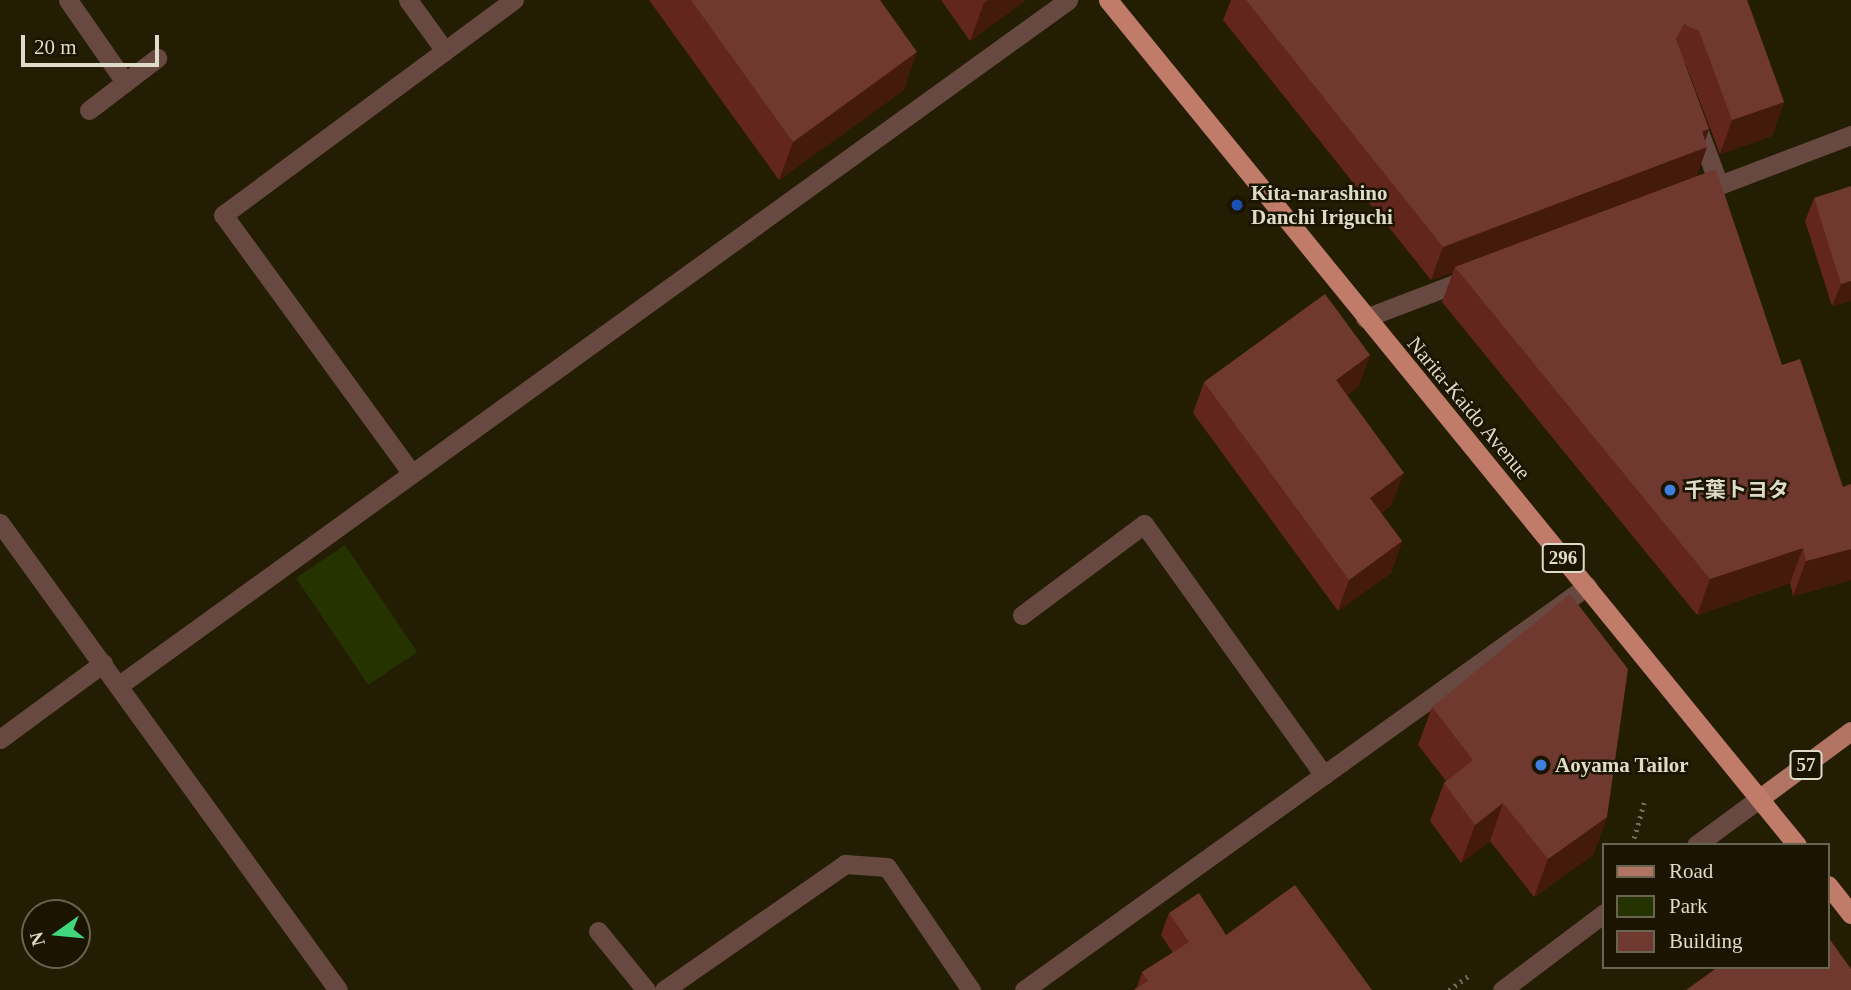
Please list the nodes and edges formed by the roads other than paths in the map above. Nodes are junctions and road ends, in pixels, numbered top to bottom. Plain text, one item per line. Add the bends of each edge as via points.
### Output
1 (68, 0) edge
2 (408, 0) edge
3 (514, 0) edge
4 (1068, 0) edge
5 (1108, 0) edge
6 (445, 51) junction
7 (157, 58) dead end
8 (125, 82) junction
9 (1690, 107) edge
10 (89, 110) dead end
11 (1851, 135) edge
12 (1718, 185) junction
13 (1681, 200) edge
14 (1491, 271) edge
15 (1366, 318) junction
16 (411, 471) junction
17 (0, 523) edge
18 (1587, 586) junction
19 (1022, 615) dead end
20 (103, 663) junction
21 (118, 686) junction
22 (1851, 731) edge
23 (0, 738) edge
24 (1324, 775) junction
25 (1760, 797) junction
26 (1699, 843) edge
27 (1795, 843) edge
28 (1830, 888) edge
29 (1851, 914) edge
30 (1602, 915) edge
31 (598, 931) dead end
32 (338, 990) edge
33 (646, 990) edge
34 (664, 990) edge
35 (971, 990) edge
36 (1024, 990) edge
37 (1502, 990) edge

1 - 8 street
2 - 6 street
3 - 6 street
4 - 16 street via 817,187
5 - 15 highway, Narita-Kaido Avenue / 296
6 - 16 street via 223,215
7 - 8 street
8 - 10 street
9 - 12 street
11 - 12 street
12 - 13 street
14 - 15 street
15 - 18 highway, Narita-Kaido Avenue / 296
16 - 21 street
17 - 20 street
18 - 24 street
18 - 25 highway, Narita-Kaido Avenue / 296
19 - 24 street via 1144,524
20 - 21 street
20 - 23 street
21 - 32 street
22 - 25 main road, 57
24 - 36 street
25 - 26 street
25 - 27 highway, Narita-Kaido Avenue / 296
28 - 29 highway
30 - 37 street
31 - 33 street
34 - 35 street via 845,864 887,867

